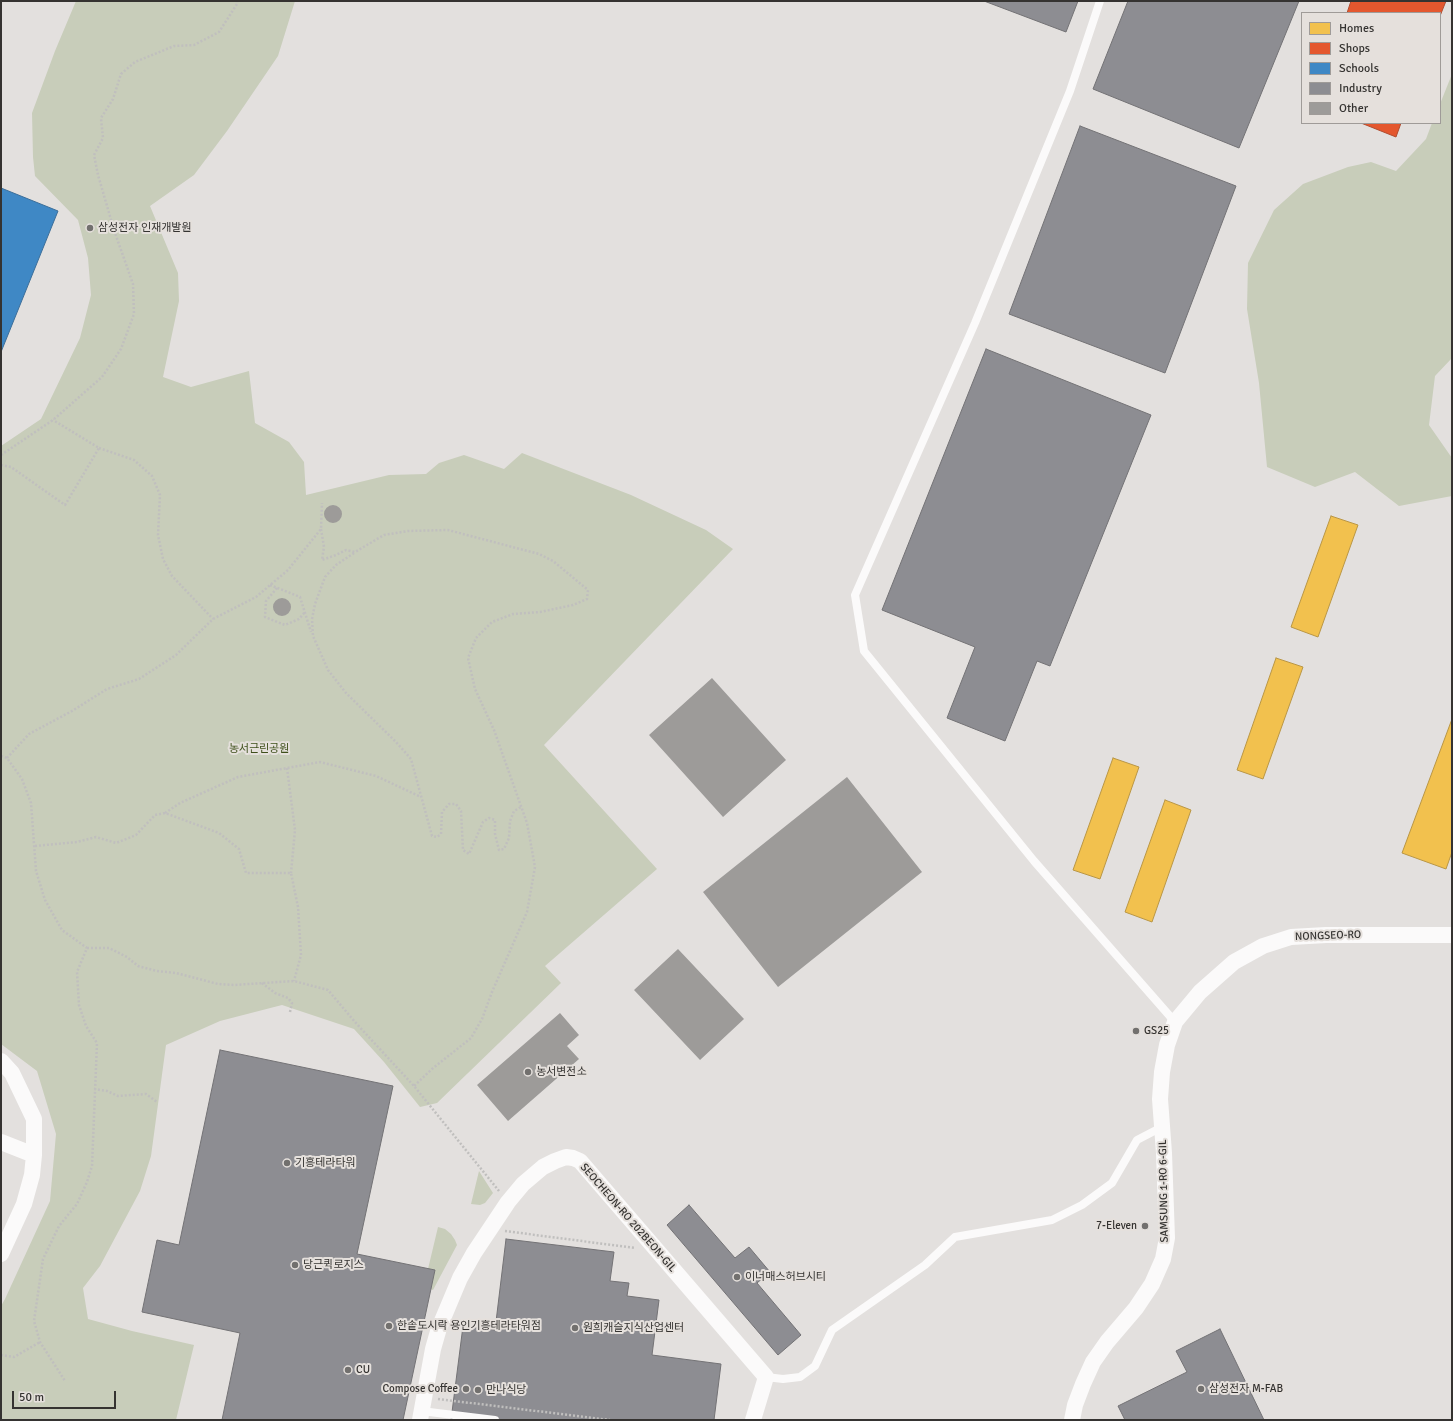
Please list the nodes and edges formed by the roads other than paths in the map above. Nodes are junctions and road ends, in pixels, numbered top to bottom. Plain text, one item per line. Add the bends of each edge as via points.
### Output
1 (1100, 1) edge
2 (1452, 935) edge
3 (1175, 1022) junction
4 (1, 1061) edge
5 (1162, 1127) junction
6 (1, 1142) edge
7 (34, 1155) junction
8 (1, 1254) edge
9 (766, 1378) junction
10 (420, 1415) edge
11 (495, 1420) edge
12 (753, 1420) edge
13 (1072, 1420) edge

1 - 3 lane via 1070,91 975,323 855,595 864,651 1034,861
2 - 3 street, NONGSEO-RO via 1326,934 1291,937 1263,946 1234,962 1200,992
3 - 5 street, NONGSEO-RO via 1162,1072
4 - 7 street via 12,1073 34,1118
5 - 9 lane via 1137,1140 1112,1183 1082,1206 1052,1220 955,1237 925,1265 832,1330 815,1366 800,1377
5 - 13 street, SAMSUNG 1-RO 6-GIL via 1167,1238 1163,1259 1154,1286 1093,1362
6 - 7 street
7 - 8 street via 32,1175 24,1204
9 - 10 street, SEOCHEON-RO 202BEON-GIL via 580,1161 566,1157 543,1167 523,1184 474,1253 460,1278 439,1328
9 - 12 street
10 - 11 lane

